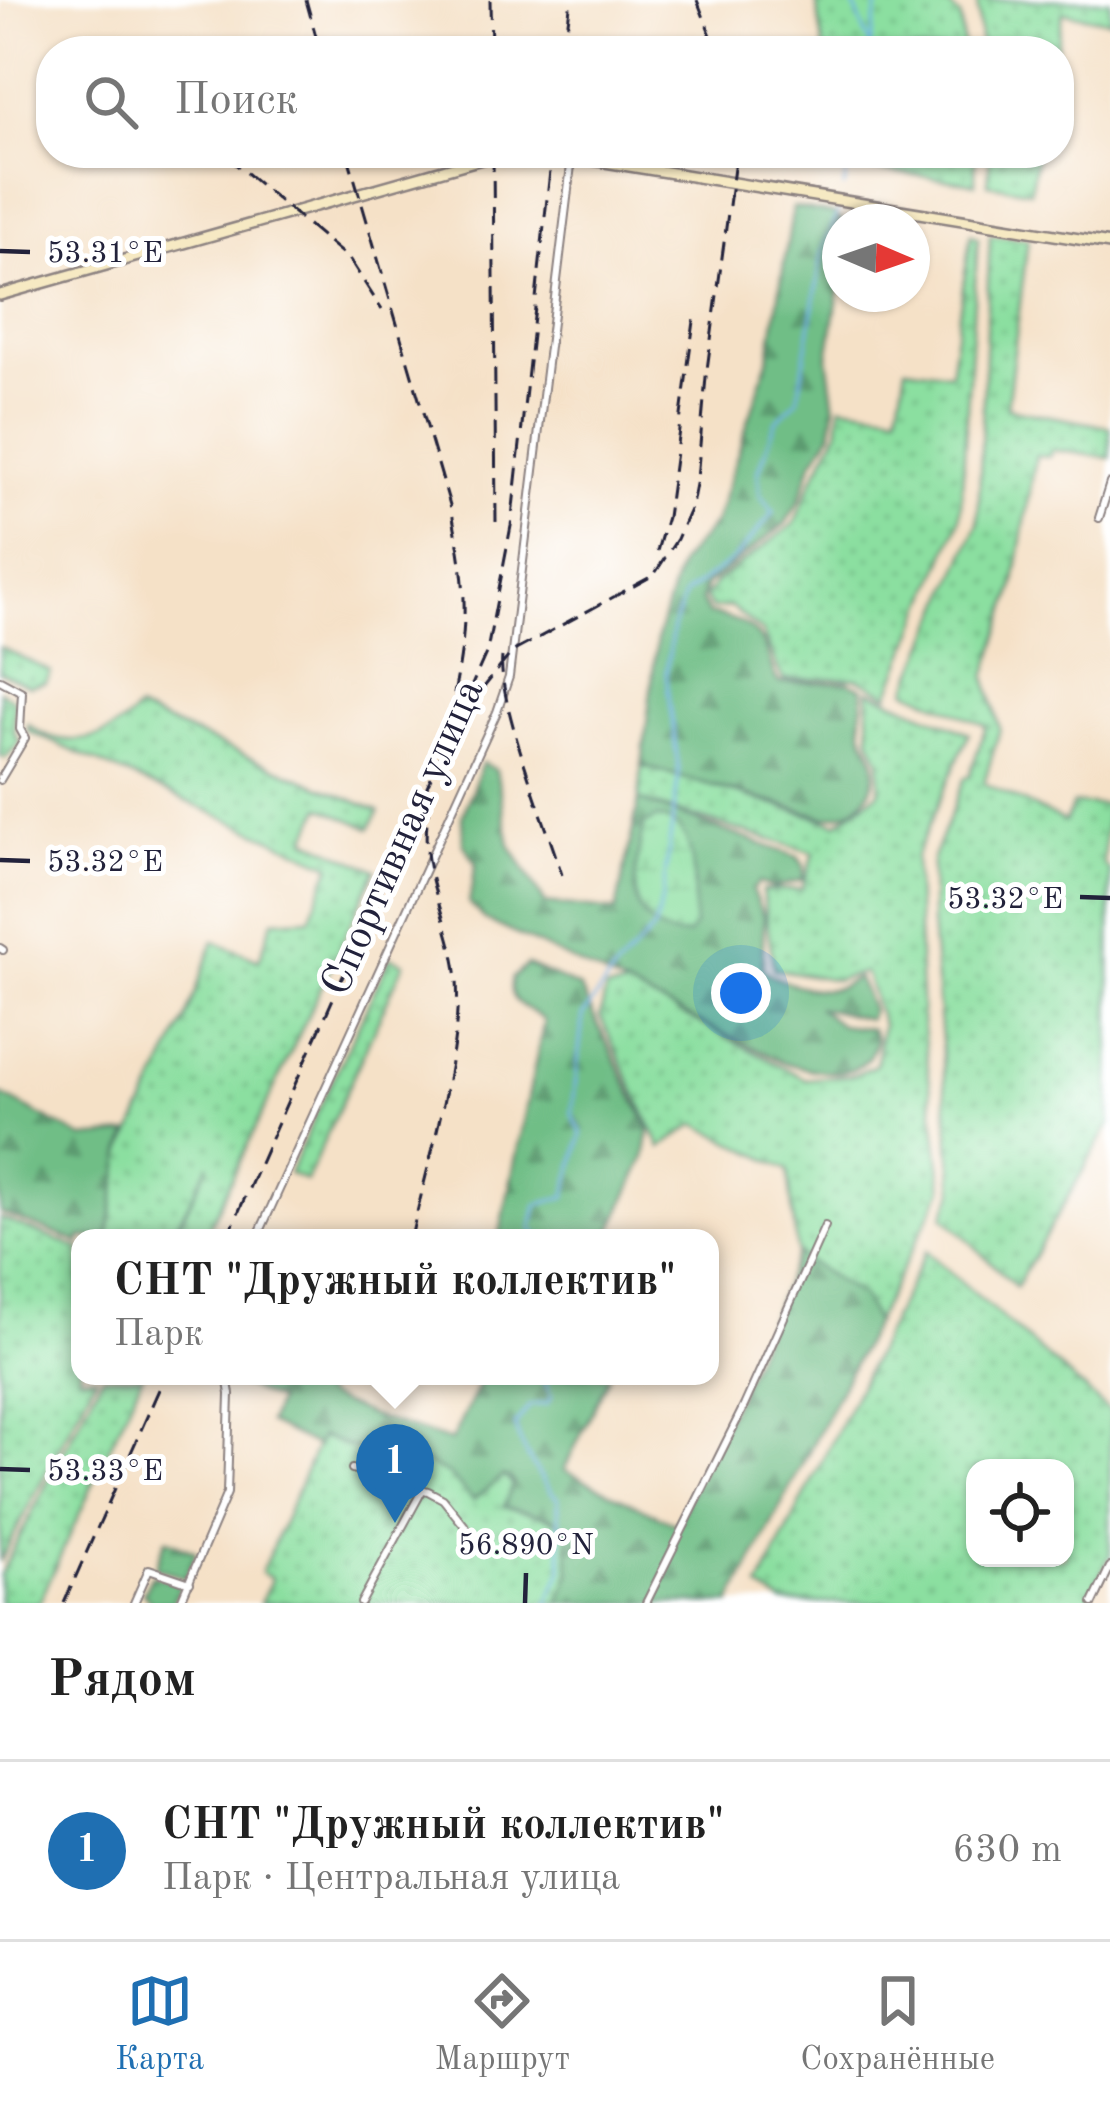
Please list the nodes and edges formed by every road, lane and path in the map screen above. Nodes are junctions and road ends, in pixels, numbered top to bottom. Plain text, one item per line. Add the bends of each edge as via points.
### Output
1 (454, 168) edge
2 (571, 168) edge
3 (640, 168) edge
4 (1110, 244) edge
5 (0, 295) edge
6 (1110, 483) edge
7 (1099, 518) dead end
8 (0, 680) edge
9 (4, 764) edge
10 (0, 780) edge
11 (825, 1226) dead end
12 (260, 1229) edge
13 (228, 1385) edge
14 (352, 1469) dead end
15 (423, 1489) junction
16 (476, 1540) dead end
17 (1110, 1567) edge
18 (190, 1583) junction
19 (134, 1603) edge
20 (180, 1603) edge
21 (361, 1603) edge
22 (646, 1603) edge
23 (1093, 1603) edge

1 - 5 main road
2 - 12 street, Спортивная улица via 509,677
3 - 4 main road
6 - 7 street
8 - 9 street via 22,692 25,738
9 - 10 street
11 - 22 street
13 - 18 street via 227,1493
14 - 15 street
15 - 16 street
15 - 21 street
17 - 23 street
18 - 19 street via 149,1569
18 - 20 street

